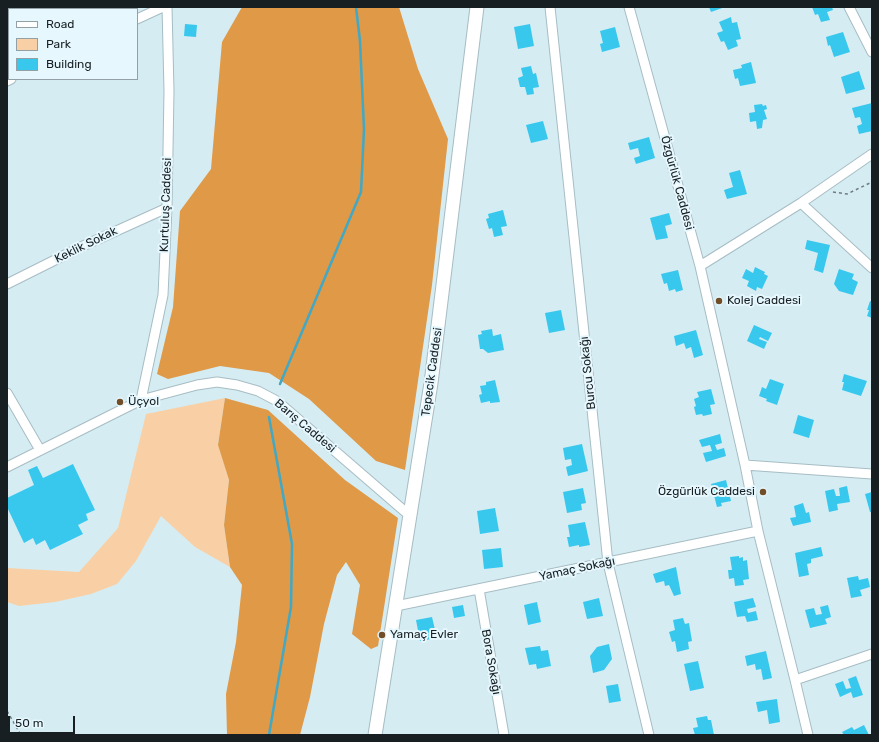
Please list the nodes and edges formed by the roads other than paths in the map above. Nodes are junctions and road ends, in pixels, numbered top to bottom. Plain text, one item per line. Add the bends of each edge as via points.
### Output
1 (163, 7) edge
2 (167, 7) edge
3 (477, 7) edge
4 (550, 7) edge
5 (629, 7) edge
6 (849, 7) edge
7 (138, 19) edge
8 (872, 52) edge
9 (872, 154) edge
10 (801, 202) junction
11 (167, 208) junction
12 (700, 266) junction
13 (872, 268) edge
14 (7, 284) edge
15 (7, 393) edge
16 (141, 400) junction
17 (40, 450) junction
18 (745, 465) junction
19 (7, 467) edge
20 (872, 474) edge
21 (410, 515) junction
22 (758, 531) junction
23 (608, 563) junction
24 (479, 589) junction
25 (396, 606) junction
26 (872, 654) edge
27 (795, 680) junction
28 (375, 735) edge
29 (504, 735) edge
30 (649, 735) edge
31 (808, 735) edge

1 - 7 street
2 - 11 street, Kurtuluş Caddesi
3 - 21 street, Tepecik Caddesi via 431,383
4 - 23 street, Burcu Sokağı
5 - 12 street, Özgürlük Caddesi
6 - 8 street
9 - 10 street
10 - 12 street
10 - 13 street
11 - 14 street, Keklik Sokak
11 - 16 street, Kurtuluş Caddesi via 162,295
12 - 18 street, Özgürlük Caddesi
15 - 17 street
16 - 17 street, Barış Caddesi
16 - 21 street, Barış Caddesi via 217,382 258,391 277,401
17 - 19 street, Barış Caddesi
18 - 20 street
18 - 22 street, Özgürlük Caddesi
21 - 25 street, Tepecik Caddesi
22 - 23 street, Yamaç Sokağı
22 - 27 street, Özgürlük Caddesi
23 - 24 street, Yamaç Sokağı
23 - 30 street, Burcu Sokağı
24 - 25 street, Yamaç Sokağı
24 - 29 street, Bora Sokağı
25 - 28 street, Tepecik Caddesi
26 - 27 street
27 - 31 street, Özgürlük Caddesi

